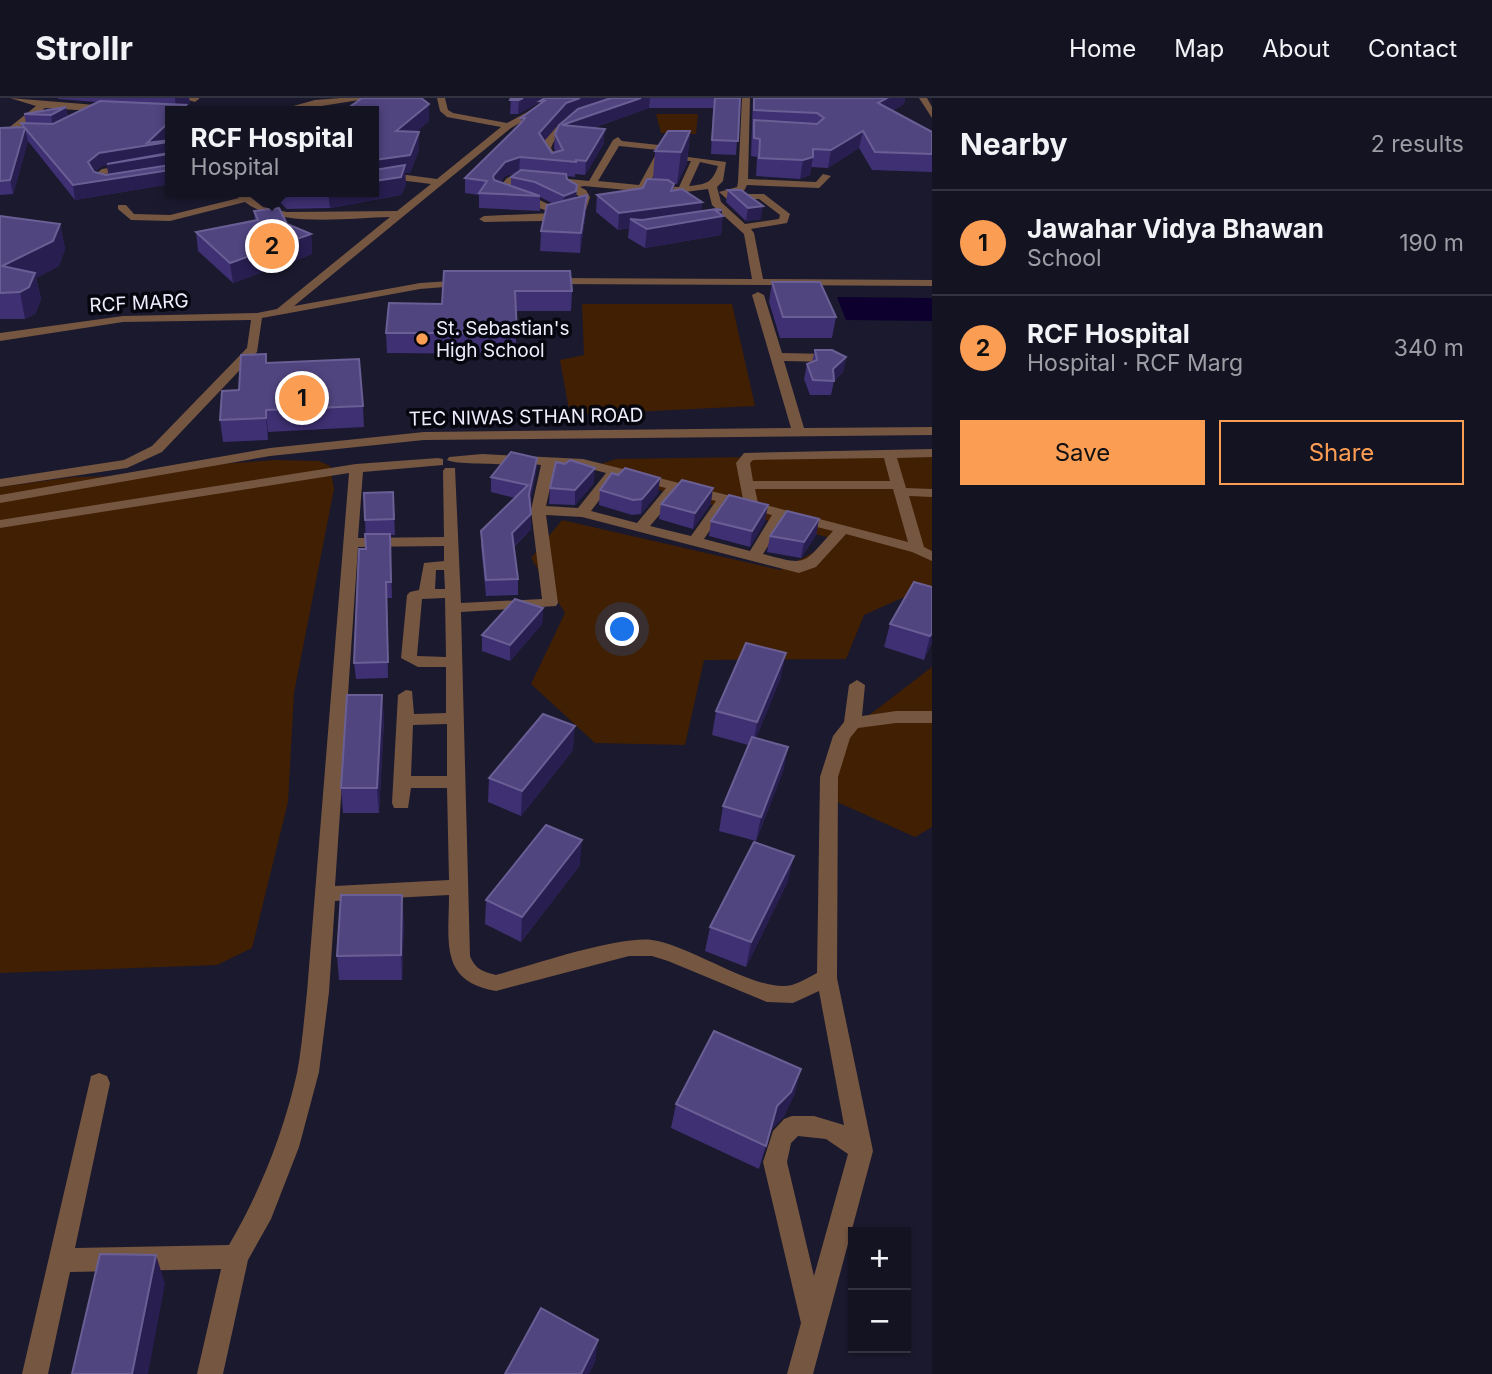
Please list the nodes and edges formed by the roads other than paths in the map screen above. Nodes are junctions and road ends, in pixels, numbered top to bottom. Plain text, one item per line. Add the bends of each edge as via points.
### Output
1 (15, 98) edge
2 (112, 98) edge
3 (185, 98) edge
4 (368, 98) edge
5 (441, 98) edge
6 (559, 98) edge
7 (739, 98) edge
8 (746, 98) edge
9 (923, 98) edge
10 (195, 99) edge
11 (757, 99) edge
12 (43, 106) junction
13 (302, 106) edge
14 (99, 109) junction
15 (123, 110) edge
16 (583, 115) edge
17 (932, 115) edge
18 (80, 120) edge
19 (508, 126) junction
20 (39, 132) edge
21 (745, 132) junction
22 (758, 133) edge
23 (665, 148) junction
24 (697, 159) junction
25 (165, 162) edge
26 (555, 163) edge
27 (826, 176) dead end
28 (553, 179) junction
29 (125, 182) edge
30 (379, 182) edge
31 (438, 182) junction
32 (589, 182) junction
33 (743, 182) junction
34 (571, 187) junction
35 (684, 187) junction
36 (642, 188) junction
37 (670, 191) junction
38 (713, 192) junction
39 (244, 197) edge
40 (247, 199) junction
41 (687, 202) edge
42 (122, 206) dead end
43 (402, 214) junction
44 (558, 214) junction
45 (484, 219) dead end
46 (743, 227) junction
47 (727, 229) dead end
48 (748, 239) junction
49 (536, 281) edge
50 (483, 282) edge
51 (932, 283) edge
52 (758, 288) junction
53 (280, 311) junction
54 (257, 316) junction
55 (0, 337) edge
56 (777, 357) junction
57 (828, 358) edge
58 (932, 431) edge
59 (799, 432) junction
60 (889, 453) junction
61 (932, 458) edge
62 (549, 462) junction
63 (447, 464) junction
64 (356, 468) junction
65 (614, 471) junction
66 (0, 483) edge
67 (747, 485) junction
68 (675, 486) junction
69 (899, 488) junction
70 (932, 493) edge
71 (0, 499) edge
72 (725, 499) junction
73 (751, 506) junction
74 (538, 510) junction
75 (582, 513) junction
76 (781, 513) junction
77 (0, 524) edge
78 (640, 528) junction
79 (843, 529) junction
80 (450, 541) junction
81 (695, 541) junction
82 (351, 543) junction
83 (917, 549) junction
84 (754, 556) junction
85 (932, 556) edge
86 (451, 565) junction
87 (427, 593) junction
88 (452, 601) junction
89 (453, 662) junction
90 (857, 685) dead end
91 (406, 695) dead end
92 (932, 717) edge
93 (454, 718) junction
94 (405, 720) junction
95 (853, 723) junction
96 (403, 782) junction
97 (456, 782) junction
98 (401, 803) dead end
99 (458, 887) junction
100 (325, 894) junction
101 (827, 978) junction
102 (99, 1083) dead end
103 (860, 1151) junction
104 (236, 1257) junction
105 (60, 1260) junction
106 (813, 1323) junction
107 (34, 1374) edge
108 (210, 1374) edge
109 (800, 1374) edge

1 - 12 street
2 - 14 street
3 - 10 street
4 - 13 street
5 - 19 street via 450,116
6 - 19 street
7 - 8 street
8 - 11 street
8 - 21 street
9 - 17 street
12 - 14 street
12 - 20 street via 10,130
14 - 15 street
14 - 18 street
16 - 26 street via 561,126 548,140 546,148
19 - 31 street
21 - 22 street
21 - 33 street
23 - 24 street
23 - 32 street via 617,142
23 - 36 street
24 - 35 street
24 - 38 street via 723,164
25 - 29 street via 97,176 105,184
27 - 33 street via 822,183 811,186
28 - 32 street
28 - 34 street
28 - 44 street via 514,177 500,192 529,199
30 - 31 street via 407,178
31 - 43 street
32 - 34 street
32 - 36 street
33 - 38 street via 734,192
34 - 44 street via 586,197 582,208
35 - 37 street
35 - 38 street
36 - 37 street
37 - 41 street
38 - 46 street via 720,208
38 - 46 street via 761,196 785,215 783,220
39 - 40 street
40 - 42 street via 157,219 131,218
40 - 43 street via 260,209 287,215
43 - 53 street
44 - 45 street via 522,220
46 - 48 street
47 - 48 street
48 - 52 street
49 - 52 street
50 - 53 street, RCF MARG via 420,286
51 - 52 street
52 - 56 street
53 - 54 street, RCF MARG
54 - 55 street, RCF MARG via 122,319
54 - 66 street via 253,349 157,449 127,464
56 - 57 street
56 - 59 street
58 - 59 street, TEC NIWAS STHAN ROAD
59 - 71 street, TEC NIWAS STHAN ROAD via 424,436 270,452
60 - 61 street
60 - 67 street via 749,456 743,464
60 - 69 street
62 - 63 street via 482,458
62 - 65 street via 583,463
62 - 74 street
63 - 64 street
63 - 80 street
64 - 77 street
64 - 82 street
65 - 68 street
65 - 75 street
67 - 69 street
67 - 73 street
68 - 72 street
68 - 78 street
69 - 70 street
69 - 83 street
72 - 73 street
72 - 81 street
73 - 76 street
74 - 75 street
74 - 88 street via 550,603
75 - 78 street
76 - 79 street
76 - 84 street
78 - 81 street
79 - 83 street
79 - 84 street via 804,568
80 - 82 street
80 - 86 street
81 - 84 street
82 - 100 street
83 - 85 street
86 - 87 street via 427,568
86 - 88 street
87 - 88 street
87 - 89 street via 413,598 409,658
88 - 89 street
89 - 93 street
90 - 95 street
91 - 94 street
92 - 95 street
93 - 94 street
93 - 97 street
94 - 96 street
95 - 101 street via 842,736 829,777
96 - 97 street
96 - 98 street
97 - 99 street
99 - 100 street
99 - 101 street via 460,956 464,970 475,979 496,983 629,947 673,954 767,993 793,994
100 - 104 street via 309,1072 262,1211
101 - 103 street
102 - 105 street
103 - 106 street
103 - 106 street via 839,1131 816,1125 792,1126 781,1139 775,1162
104 - 105 street
104 - 108 street
105 - 107 street
106 - 109 street

